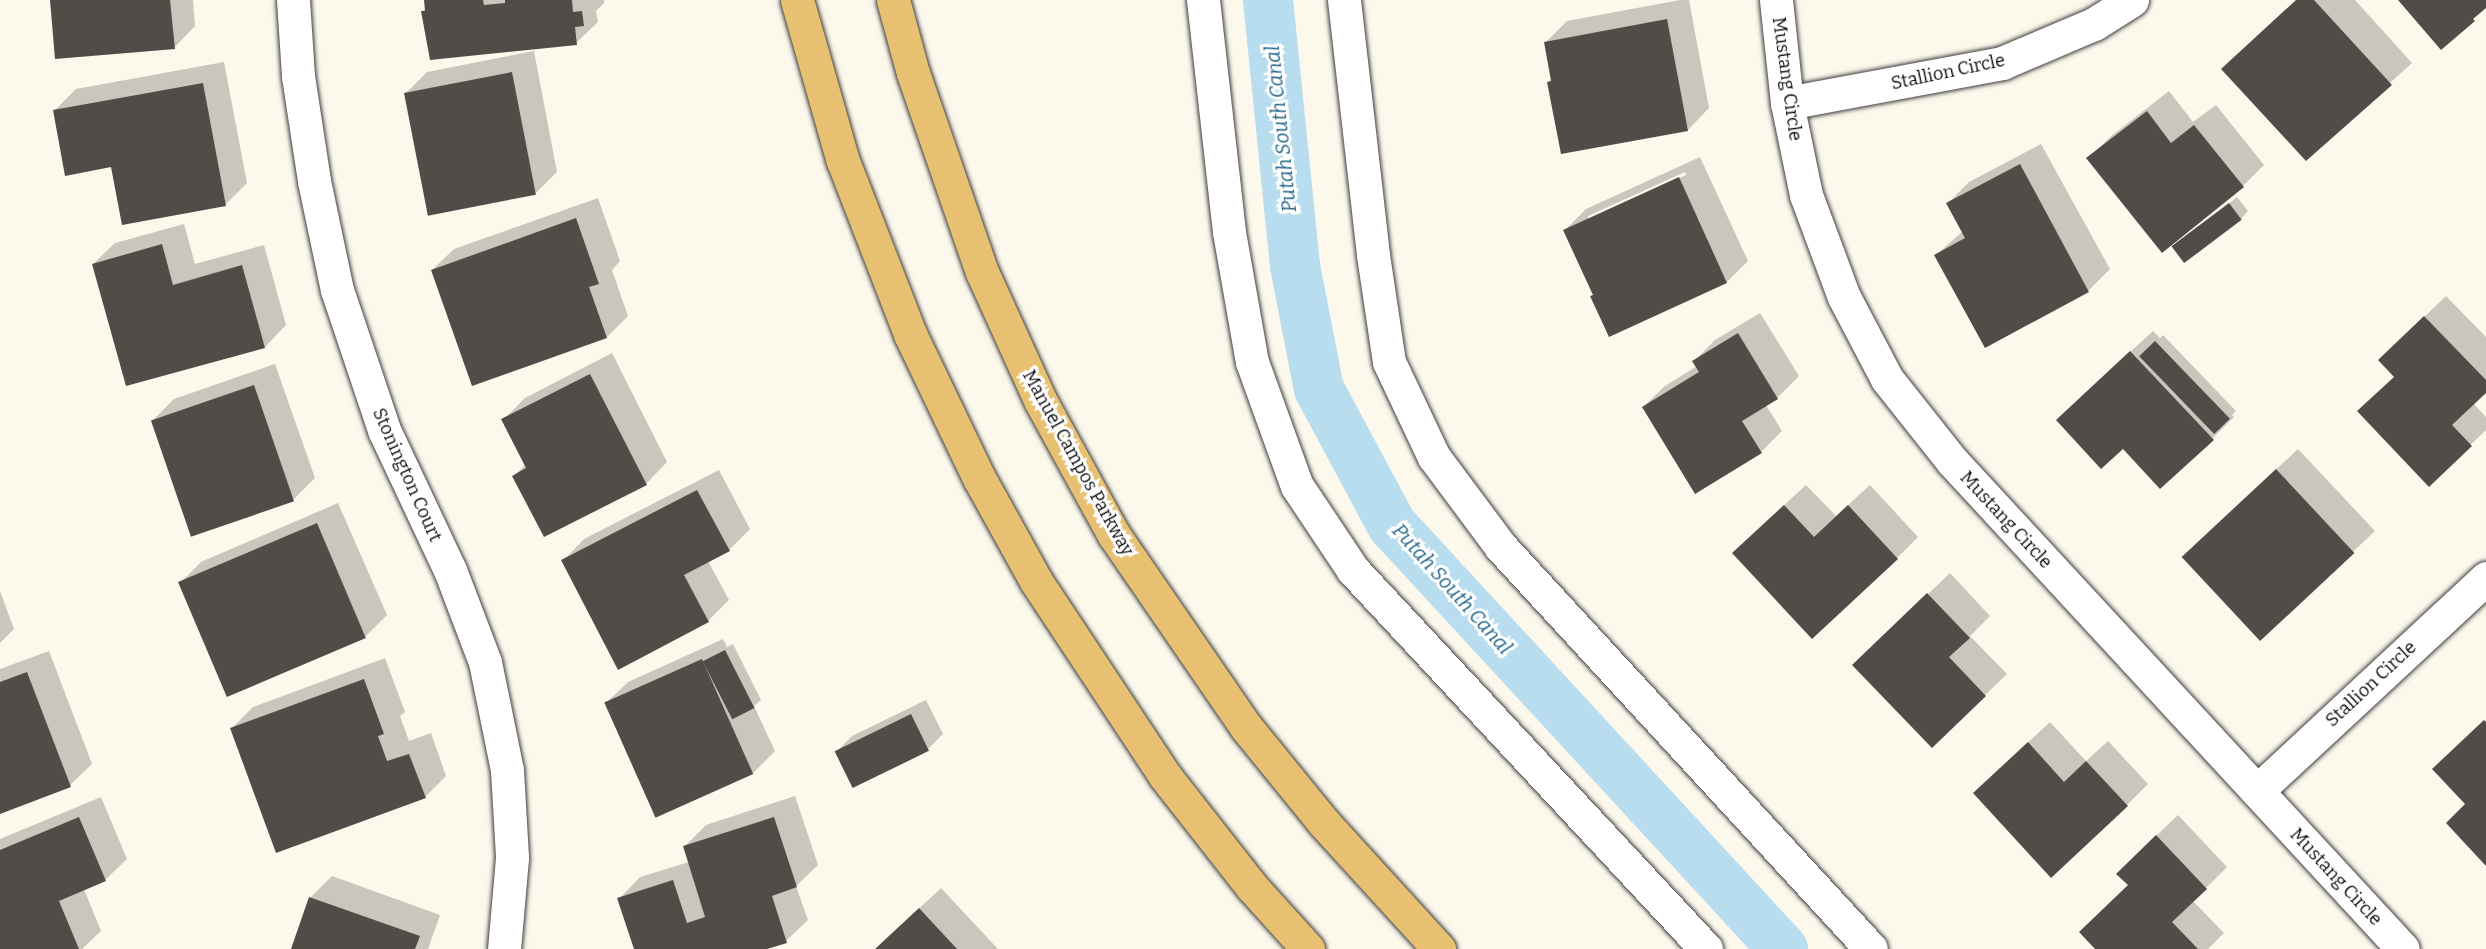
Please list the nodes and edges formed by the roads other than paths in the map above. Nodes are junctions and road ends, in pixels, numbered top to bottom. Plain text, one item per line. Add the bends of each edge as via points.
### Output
1 (293, 0) edge
2 (797, 0) edge
3 (893, 0) edge
4 (1203, 0) edge
5 (1344, 0) edge
6 (1776, 0) edge
7 (2133, 0) edge
8 (1787, 103) junction
9 (2486, 578) edge
10 (2257, 791) junction
11 (504, 949) edge
12 (1308, 949) edge
13 (1439, 949) edge
14 (1706, 949) edge
15 (1871, 949) edge
16 (2403, 949) edge

1 - 11 street, Stonington Court via 298,76 337,290 384,430 450,570 485,662 507,770 512,858
2 - 12 main road via 843,160 910,333 979,478 1036,581 1165,776 1252,888
3 - 13 main road, Manuel Campos Parkway via 913,73 982,272 1040,400 1114,535 1246,727 1324,823
4 - 14 street via 1229,232 1252,362 1297,486 1353,570
5 - 15 street via 1389,362 1434,457 1501,547
6 - 8 street, Mustang Circle
7 - 8 street, Stallion Circle via 2094,24 2002,63
8 - 10 street, Mustang Circle via 1806,195 1844,297 1887,380 1952,461
9 - 10 street, Stallion Circle
10 - 16 street, Mustang Circle

